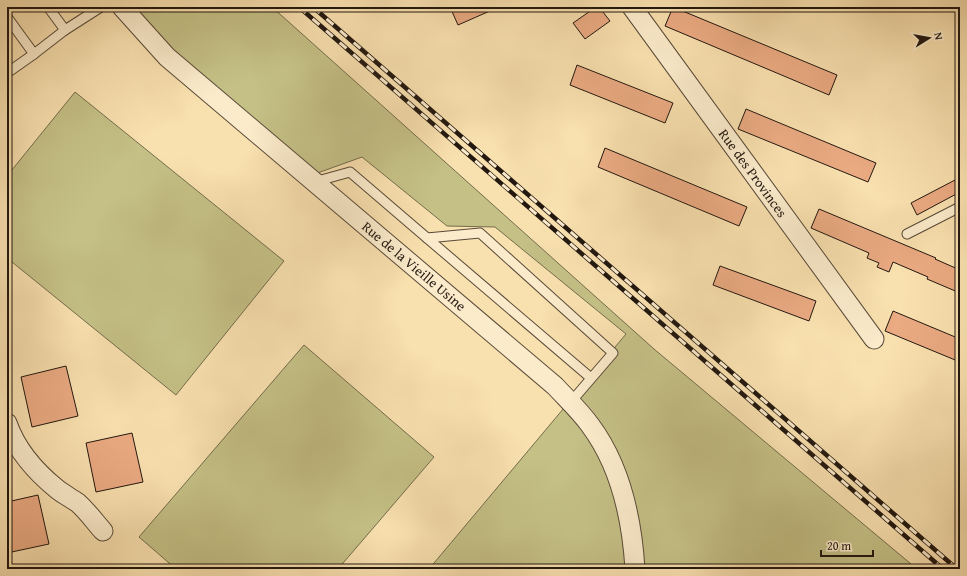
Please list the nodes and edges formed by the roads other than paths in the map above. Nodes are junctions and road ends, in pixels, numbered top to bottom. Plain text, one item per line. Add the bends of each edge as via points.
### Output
1 (48, 7) edge
2 (102, 7) edge
3 (122, 7) edge
4 (632, 7) edge
5 (7, 17) edge
6 (65, 30) junction
7 (34, 54) junction
8 (7, 73) edge
9 (314, 182) junction
10 (960, 207) edge
11 (907, 234) dead end
12 (427, 238) junction
13 (874, 339) dead end
14 (592, 378) junction
15 (570, 403) junction
16 (7, 423) edge
17 (102, 531) dead end
18 (635, 569) edge

1 - 6 lane
2 - 6 lane
3 - 9 street, Rue de la Vieille Usine via 167,57
4 - 13 street, Rue des Provinces
5 - 7 lane
6 - 7 lane
7 - 8 lane
9 - 12 lane via 350,172
9 - 15 street, Rue de la Vieille Usine via 555,386
10 - 11 lane
12 - 14 lane
12 - 14 lane via 480,233 613,353
14 - 15 lane
15 - 18 street, Rue de la Vieille Usine via 590,425 617,477 628,516
16 - 17 street via 11,434 38,472 79,504

